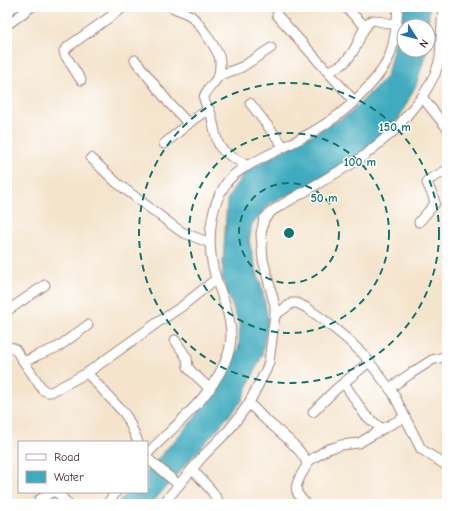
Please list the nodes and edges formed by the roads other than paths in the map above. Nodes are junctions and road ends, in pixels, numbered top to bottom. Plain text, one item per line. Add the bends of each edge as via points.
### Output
1 (31, 7) edge
2 (124, 7) edge
3 (172, 7) edge
4 (345, 7) edge
5 (398, 7) edge
6 (444, 7) edge
7 (277, 15) dead end
8 (397, 18) edge
9 (7, 25) edge
10 (396, 25) joint
11 (366, 26) junction
12 (271, 48) dead end
13 (135, 60) dead end
14 (327, 71) junction
15 (218, 76) junction
16 (80, 80) dead end
17 (422, 97) junction
18 (354, 101) junction
19 (250, 103) dead end
20 (209, 109) junction
21 (188, 123) junction
22 (447, 128) edge
23 (164, 144) dead end
24 (284, 147) junction
25 (91, 158) dead end
26 (248, 166) junction
27 (447, 170) edge
28 (419, 222) dead end
29 (210, 243) junction
30 (216, 279) junction
31 (45, 285) dead end
32 (7, 311) edge
33 (275, 315) junction
34 (88, 325) dead end
35 (176, 340) dead end
36 (7, 349) edge
37 (447, 356) edge
38 (24, 362) junction
39 (369, 362) junction
40 (87, 373) junction
41 (344, 383) junction
42 (390, 388) junction
43 (210, 389) junction
44 (249, 403) junction
45 (313, 412) dead end
46 (405, 417) junction
47 (382, 429) junction
48 (138, 441) edge
49 (148, 453) edge
50 (148, 459) edge
51 (307, 462) junction
52 (447, 466) edge
53 (192, 469) junction
54 (177, 484) junction
55 (51, 493) edge
56 (56, 493) edge
57 (115, 493) edge
58 (39, 500) dead end
59 (68, 504) edge
60 (107, 504) edge
61 (163, 504) edge
62 (220, 504) edge
63 (307, 504) edge

1 - 9 street
2 - 16 street via 64,51
3 - 15 street via 189,15 198,23 219,57
4 - 11 street
5 - 8 street
6 - 17 street via 440,57 435,74
7 - 14 street
10 - 11 street via 374,20
10 - 18 street via 387,62 374,81
11 - 14 street via 350,56 341,65
12 - 15 street via 242,67
13 - 21 street
14 - 18 street
15 - 20 street via 204,95
17 - 22 street
17 - 33 street via 394,130 365,155 272,211 264,219 261,234 263,260 274,299
18 - 24 street via 342,113
19 - 24 street
20 - 21 street
20 - 26 street via 218,143 227,153
21 - 23 street
24 - 26 street
25 - 29 street via 117,183 176,228
26 - 29 street via 230,178 221,192 212,218
27 - 28 street via 428,180 435,203
29 - 30 street
30 - 40 street via 181,307
30 - 43 street via 230,321 230,341 226,360
31 - 32 street
33 - 39 street via 292,303 307,308 347,339
33 - 44 street via 269,362
34 - 38 street via 58,347
35 - 43 street via 187,358 190,370
36 - 38 street via 16,349
37 - 42 street via 432,360
38 - 40 street via 43,390 48,392
39 - 41 street
39 - 42 street
40 - 48 street via 124,413
41 - 45 street
41 - 47 street via 365,415
42 - 46 street
43 - 49 street
44 - 51 street via 300,452
44 - 53 street via 228,431
46 - 47 street
46 - 52 street via 421,449
47 - 51 street via 359,443 341,445
50 - 54 street
51 - 63 street via 296,488 297,495
53 - 54 street
53 - 62 street
54 - 61 street
55 - 58 street
56 - 59 street
57 - 60 street

